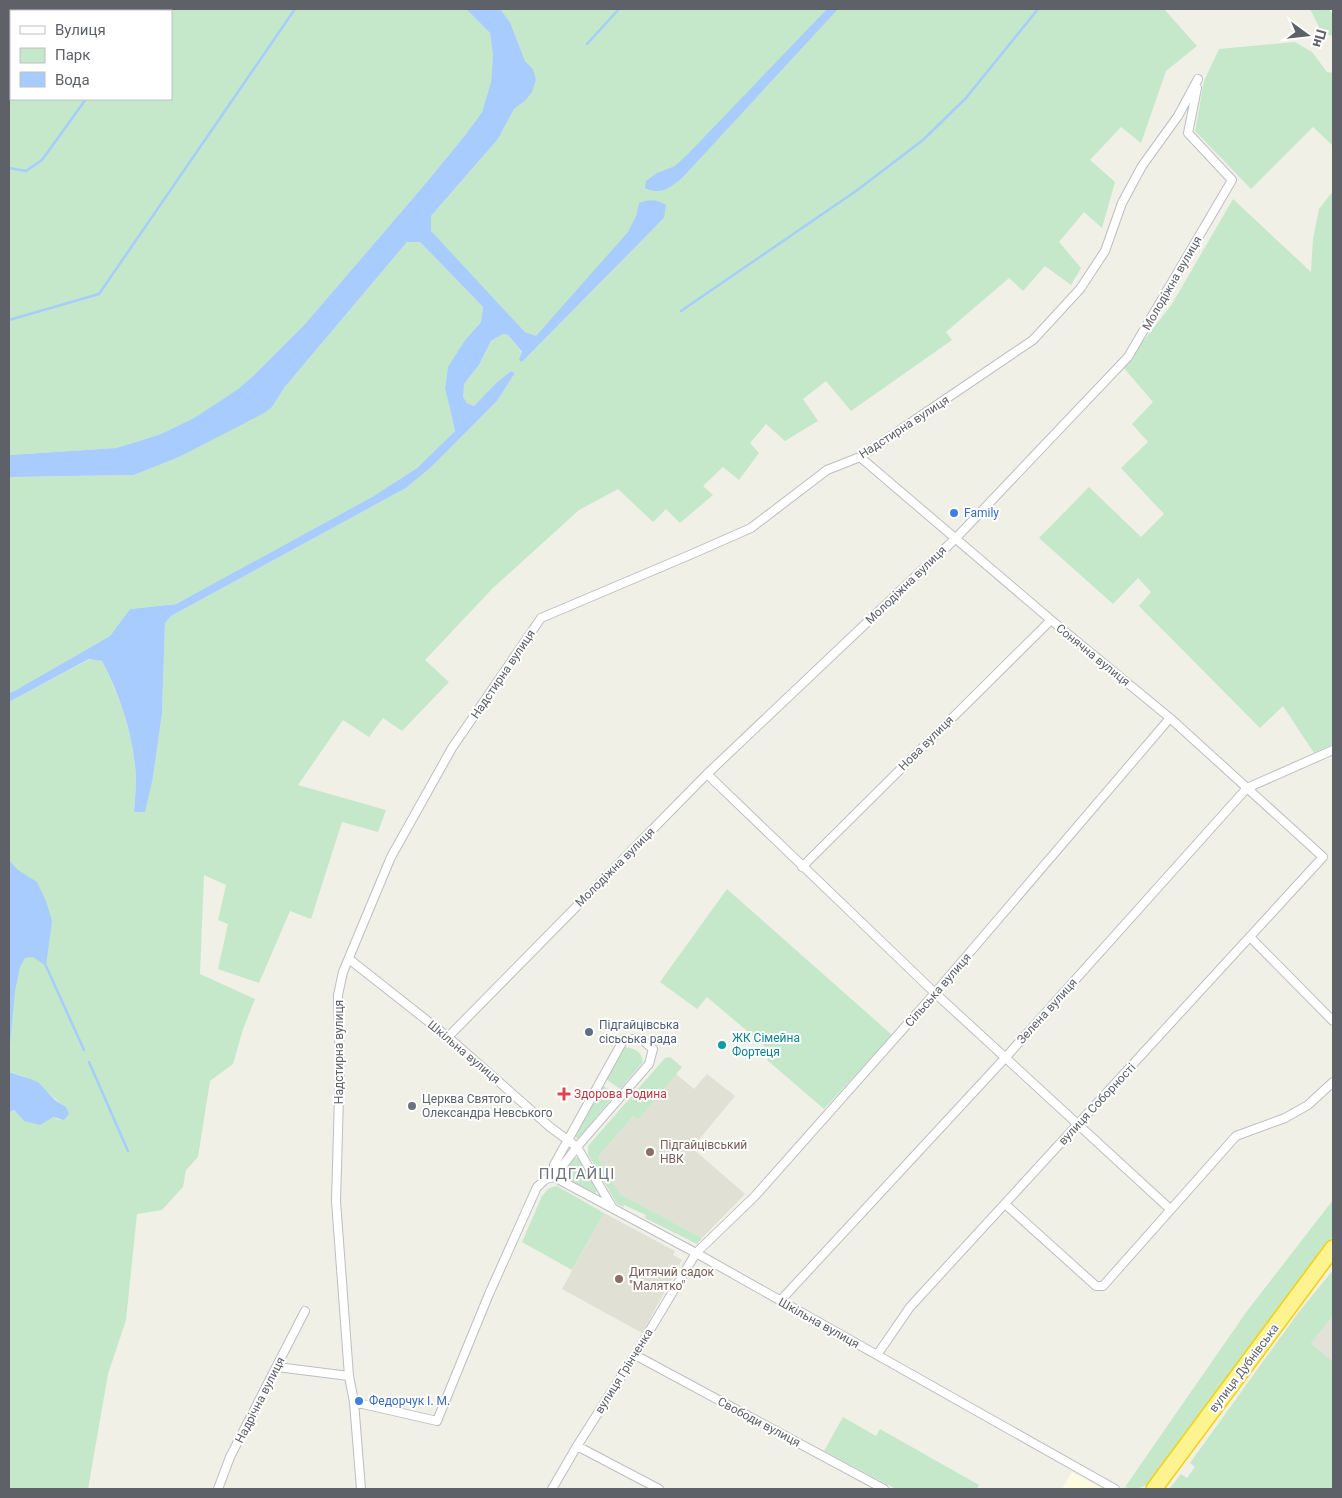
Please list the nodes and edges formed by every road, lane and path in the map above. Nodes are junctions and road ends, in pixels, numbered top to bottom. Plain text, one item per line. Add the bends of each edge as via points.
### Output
1 (1198, 79) joint
2 (860, 457) junction
3 (956, 538) junction
4 (1051, 620) junction
5 (1170, 718) junction
6 (1333, 750) edge
7 (707, 774) junction
8 (1247, 788) junction
9 (1323, 856) joint
10 (802, 867) junction
11 (1250, 937) junction
12 (348, 959) junction
13 (935, 994) junction
14 (1333, 1021) edge
15 (448, 1037) junction
16 (1006, 1057) junction
17 (1333, 1082) edge
18 (1079, 1124) junction
19 (567, 1140) junction
20 (577, 1147) junction
21 (554, 1177) junction
22 (1004, 1204) junction
23 (613, 1209) junction
24 (1170, 1209) junction
25 (1333, 1248) edge
26 (696, 1254) junction
27 (780, 1301) junction
28 (305, 1311) dead end
29 (877, 1355) junction
30 (635, 1356) junction
31 (277, 1367) junction
32 (349, 1376) junction
33 (354, 1402) junction
34 (577, 1446) junction
35 (218, 1489) edge
36 (361, 1489) edge
37 (552, 1489) edge
38 (659, 1489) edge
39 (884, 1489) edge
40 (1115, 1489) edge
41 (1154, 1489) edge

1 - 2 street, Надстирна вулиця via 1178,116 1142,166 1122,203 1105,251 1080,289 1033,340
1 - 3 street, Молодіжна вулиця via 1188,133 1232,180 1128,357
2 - 3 street, Сонячна вулиця
2 - 12 street, Надстирна вулиця via 827,470 751,528 541,618 452,748 391,857
3 - 4 street, Сонячна вулиця
3 - 7 street, Молодіжна вулиця
4 - 5 street, Сонячна вулиця
4 - 10 street, Нова вулиця
5 - 8 street, Сонячна вулиця
5 - 13 street, Сільська вулиця
6 - 8 street, Зелена вулиця
7 - 10 street
7 - 15 street, Молодіжна вулиця
8 - 9 street, Сонячна вулиця
8 - 16 street, Зелена вулиця
9 - 11 street, вулиця Соборності
10 - 13 street
11 - 14 street
11 - 18 street, вулиця Соборності
12 - 15 street, Шкільна вулиця
12 - 32 street, Надстирна вулиця via 338,995 340,1062 336,1201
13 - 16 street
13 - 26 street, Сільська вулиця via 755,1196
15 - 19 street, Шкільна вулиця
16 - 18 street
16 - 27 street, Зелена вулиця
17 - 24 street via 1308,1105 1285,1118 1236,1136
18 - 22 street, вулиця Соборності
18 - 24 street
19 - 20 street, Шкільна вулиця
19 - 20 street via 624,1038 641,1039 653,1049 649,1064
19 - 21 street via 554,1165
20 - 21 street
20 - 23 street
21 - 23 street, Шкільна вулиця
21 - 33 street via 537,1187 437,1421
22 - 24 street via 1096,1286 1103,1286
22 - 29 street, вулиця Соборності via 910,1307
23 - 26 street, Шкільна вулиця
25 - 41 highway, вулиця Дубнівська
26 - 27 street, Шкільна вулиця
26 - 30 street, вулиця Грінченка
27 - 29 street, Шкільна вулиця
28 - 31 street, Надрічна вулиця
29 - 40 street, Шкільна вулиця
30 - 34 street, вулиця Грінченка
30 - 39 street, Свободи вулиця
31 - 32 street
31 - 35 street, Надрічна вулиця via 230,1458
32 - 33 street, Надстирна вулиця
33 - 36 street, Надстирна вулиця
34 - 37 street, вулиця Грінченка
34 - 38 street

